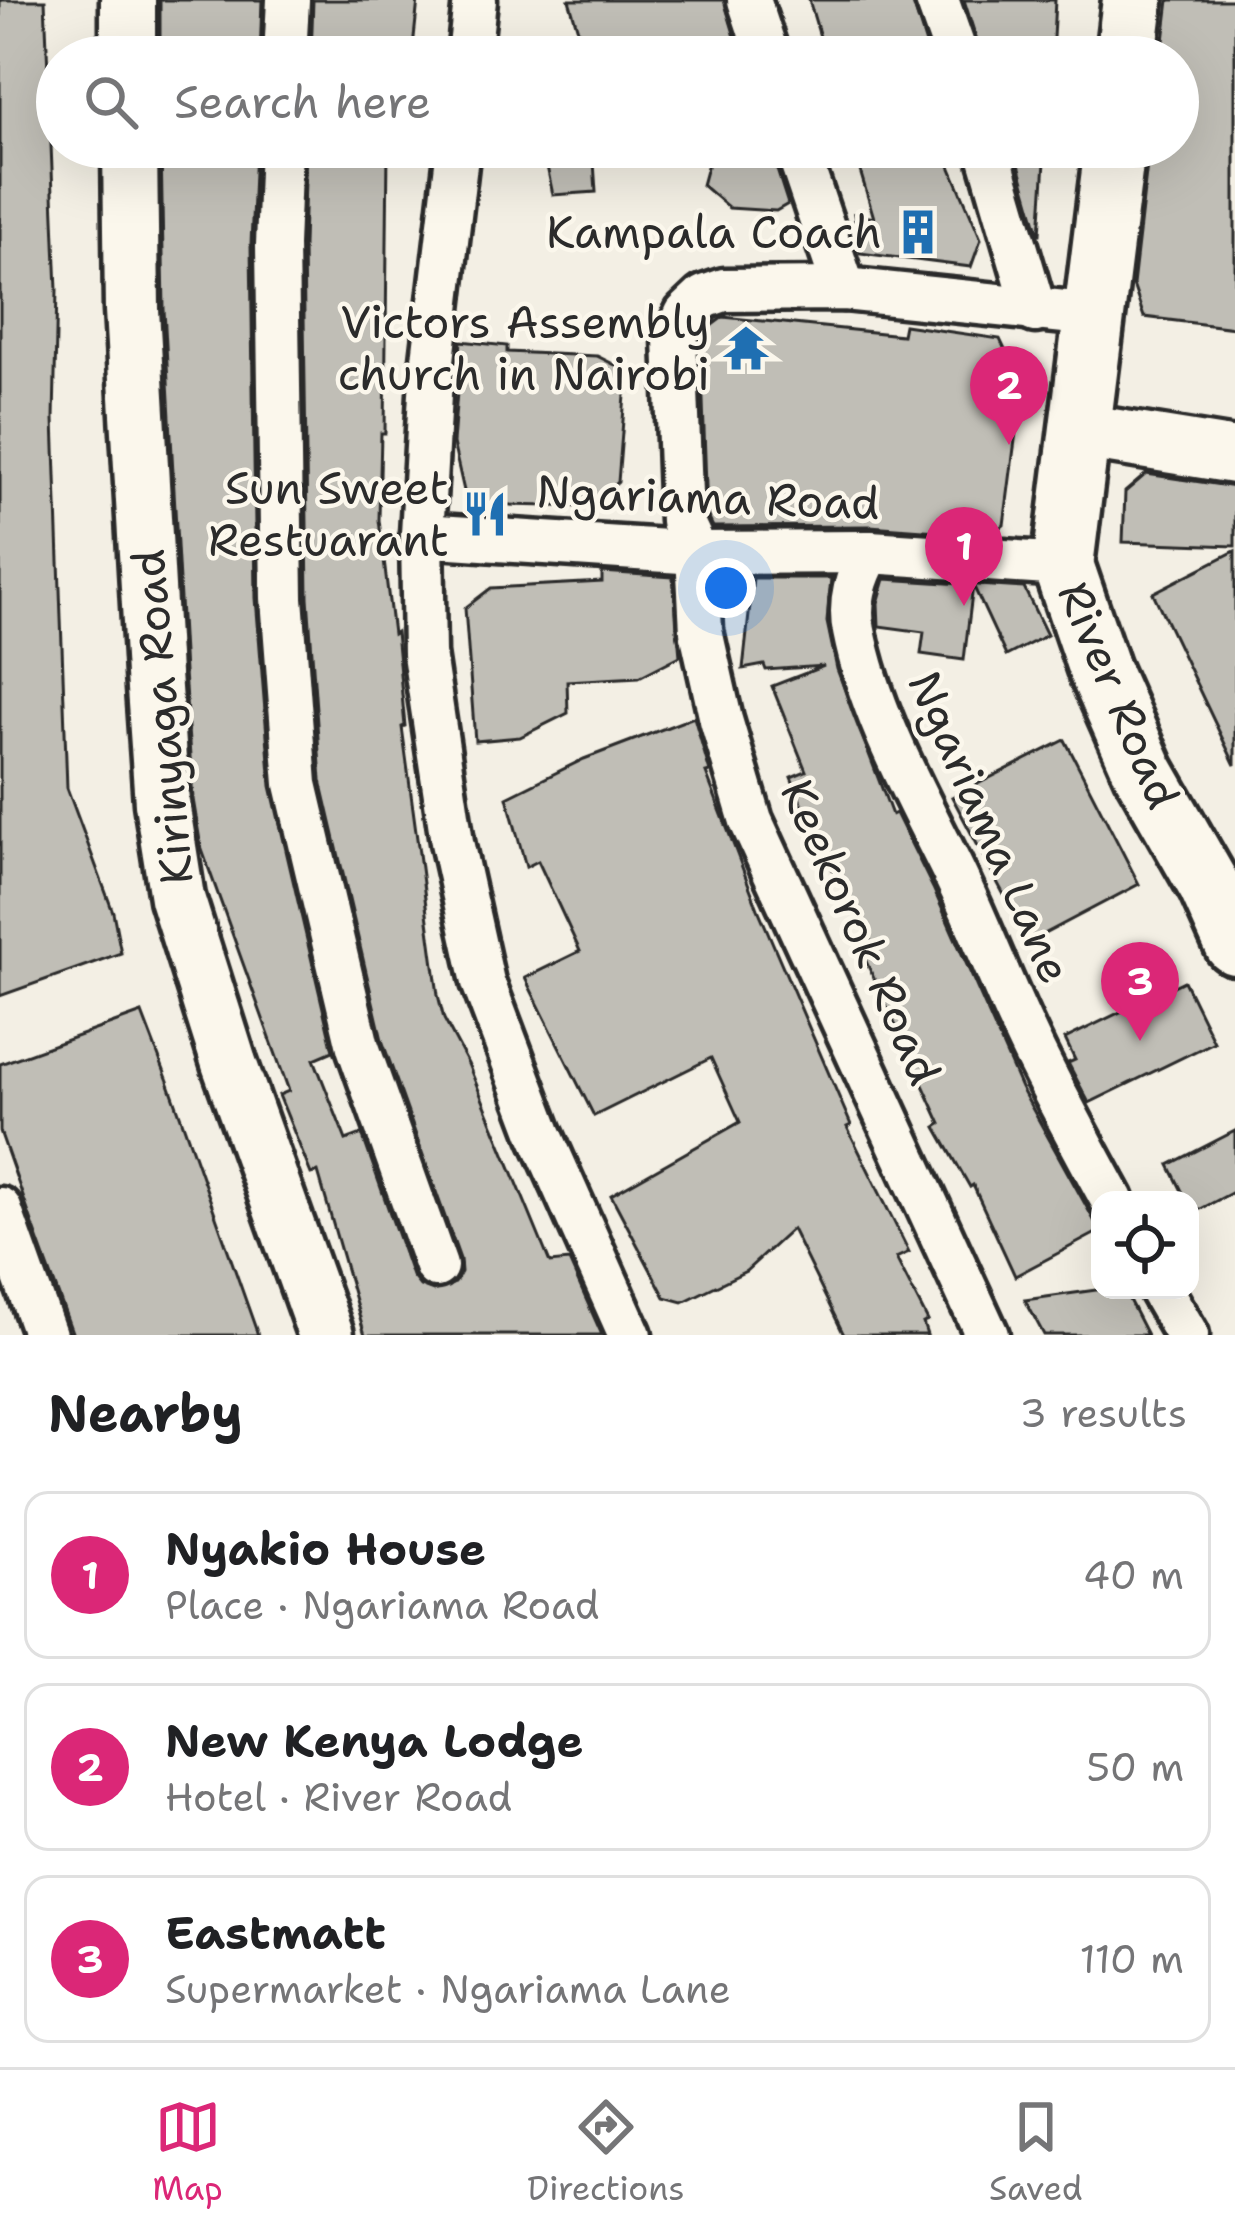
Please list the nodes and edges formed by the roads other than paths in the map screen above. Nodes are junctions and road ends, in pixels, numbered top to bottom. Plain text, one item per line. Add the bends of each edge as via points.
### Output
1 (128, 0) edge
2 (287, 0) edge
3 (475, 0) edge
4 (749, 0) edge
5 (937, 0) edge
6 (1133, 0) edge
7 (128, 36) edge
8 (286, 36) edge
9 (471, 36) edge
10 (760, 36) edge
11 (950, 36) edge
12 (1129, 36) edge
13 (130, 168) edge
14 (280, 168) edge
15 (456, 168) edge
16 (803, 168) edge
17 (993, 168) edge
18 (1112, 168) edge
19 (844, 289) junction
20 (1035, 310) junction
21 (1094, 315) junction
22 (1082, 417) junction
23 (1235, 421) edge
24 (1235, 456) edge
25 (422, 536) junction
26 (870, 552) junction
27 (697, 554) junction
28 (1063, 565) junction
29 (1235, 944) edge
30 (1107, 1191) edge
31 (0, 1209) edge
32 (436, 1266) dead end
33 (1166, 1299) edge
34 (45, 1335) edge
35 (326, 1335) edge
36 (630, 1335) edge
37 (987, 1335) edge
38 (1187, 1335) edge

1 - 7 street
2 - 8 street
3 - 9 street
4 - 10 street
5 - 11 street
6 - 12 main road
13 - 35 street, Kirinyaga Road via 153,674 177,898
14 - 32 street via 282,598 296,784 358,1047
15 - 25 street
16 - 19 street
17 - 20 street
18 - 21 main road, River Road
19 - 20 street
19 - 27 street, Keekorok Road via 724,290 686,314 675,338 676,397 682,521
20 - 21 street
21 - 22 main road, River Road
22 - 23 street
22 - 24 street
22 - 28 main road, River Road
25 - 27 street, Ngariama Road
25 - 36 street via 424,654 483,982
26 - 27 street, Ngariama Road
26 - 28 street, Ngariama Road
26 - 30 street, Ngariama Lane via 855,578 853,603 866,674 1037,1059
27 - 37 street, Keekorok Road via 701,631 751,821
28 - 29 main road, River Road via 1144,772
31 - 34 street
33 - 38 street

